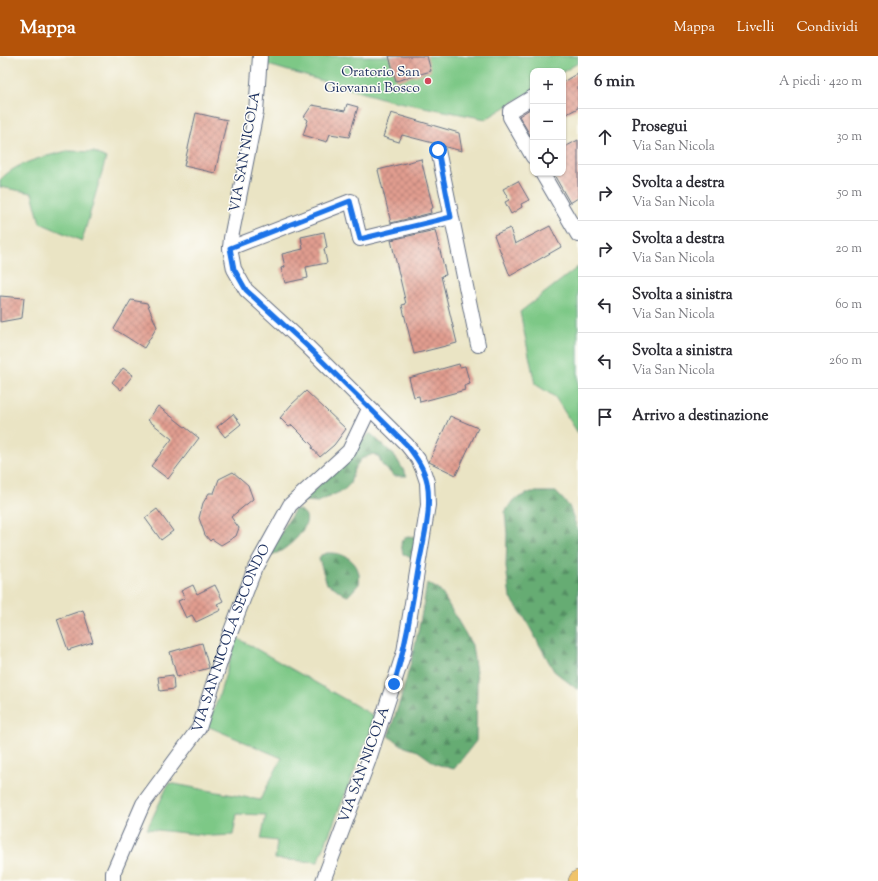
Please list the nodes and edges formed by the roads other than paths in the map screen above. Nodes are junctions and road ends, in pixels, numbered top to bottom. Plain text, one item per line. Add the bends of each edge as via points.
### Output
1 (260, 56) edge
2 (530, 99) edge
3 (438, 150) dead end
4 (530, 152) edge
5 (544, 176) edge
6 (451, 217) junction
7 (578, 235) edge
8 (230, 248) junction
9 (478, 345) dead end
10 (369, 409) junction
11 (113, 881) edge
12 (323, 881) edge

1 - 8 street, VIA SAN NICOLA via 256,112
2 - 4 street via 510,111 510,117
3 - 6 street
5 - 7 street
6 - 8 street via 360,239 350,201
6 - 9 street
8 - 10 street, VIA SAN NICOLA via 234,269 246,290 306,345
10 - 11 street, VIA SAN NICOLA SECONDO via 349,451 290,505 255,568 226,644 199,728 143,804 113,873
10 - 12 street, VIA SAN NICOLA via 418,459 427,482 426,520 404,652 368,762

